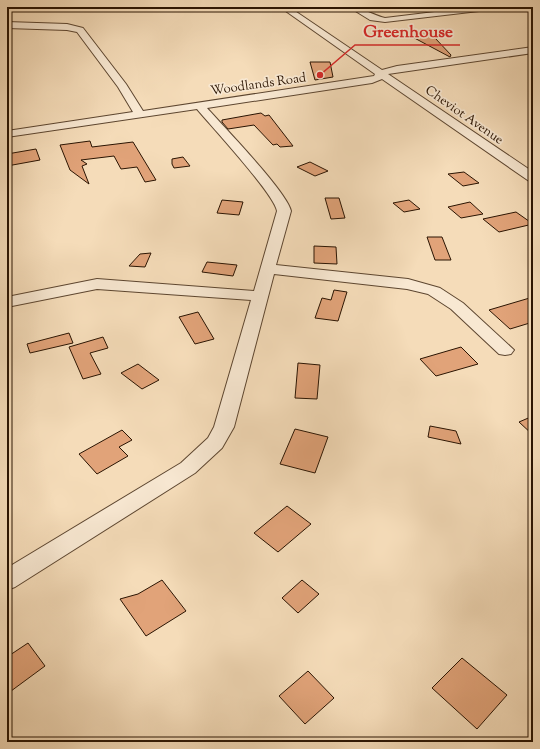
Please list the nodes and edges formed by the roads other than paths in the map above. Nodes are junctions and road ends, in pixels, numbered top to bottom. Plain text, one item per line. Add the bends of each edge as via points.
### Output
1 (353, 7) edge
2 (496, 7) edge
3 (285, 8) edge
4 (299, 8) edge
5 (7, 24) edge
6 (533, 50) edge
7 (413, 66) junction
8 (381, 73) junction
9 (392, 80) junction
10 (199, 105) junction
11 (140, 114) junction
12 (7, 134) edge
13 (530, 175) edge
14 (267, 269) junction
15 (259, 296) junction
16 (7, 302) edge
17 (505, 350) dead end
18 (7, 580) edge

1 - 2 street via 373,18 385,20
3 - 4 street
3 - 8 street, Cheviot Avenue
5 - 11 street via 80,30
6 - 7 street, Woodlands Road
7 - 8 street, Woodlands Road
7 - 9 street via 416,71 412,74
8 - 9 street, Cheviot Avenue
8 - 10 street, Woodlands Road via 378,78 372,80
9 - 13 street, Cheviot Avenue
10 - 11 street, Woodlands Road
10 - 14 street via 283,206 283,215
11 - 12 street, Woodlands Road
14 - 15 street
14 - 17 street via 408,284 434,291 457,306
15 - 16 street via 97,284
15 - 18 street via 224,427 215,443 188,468

